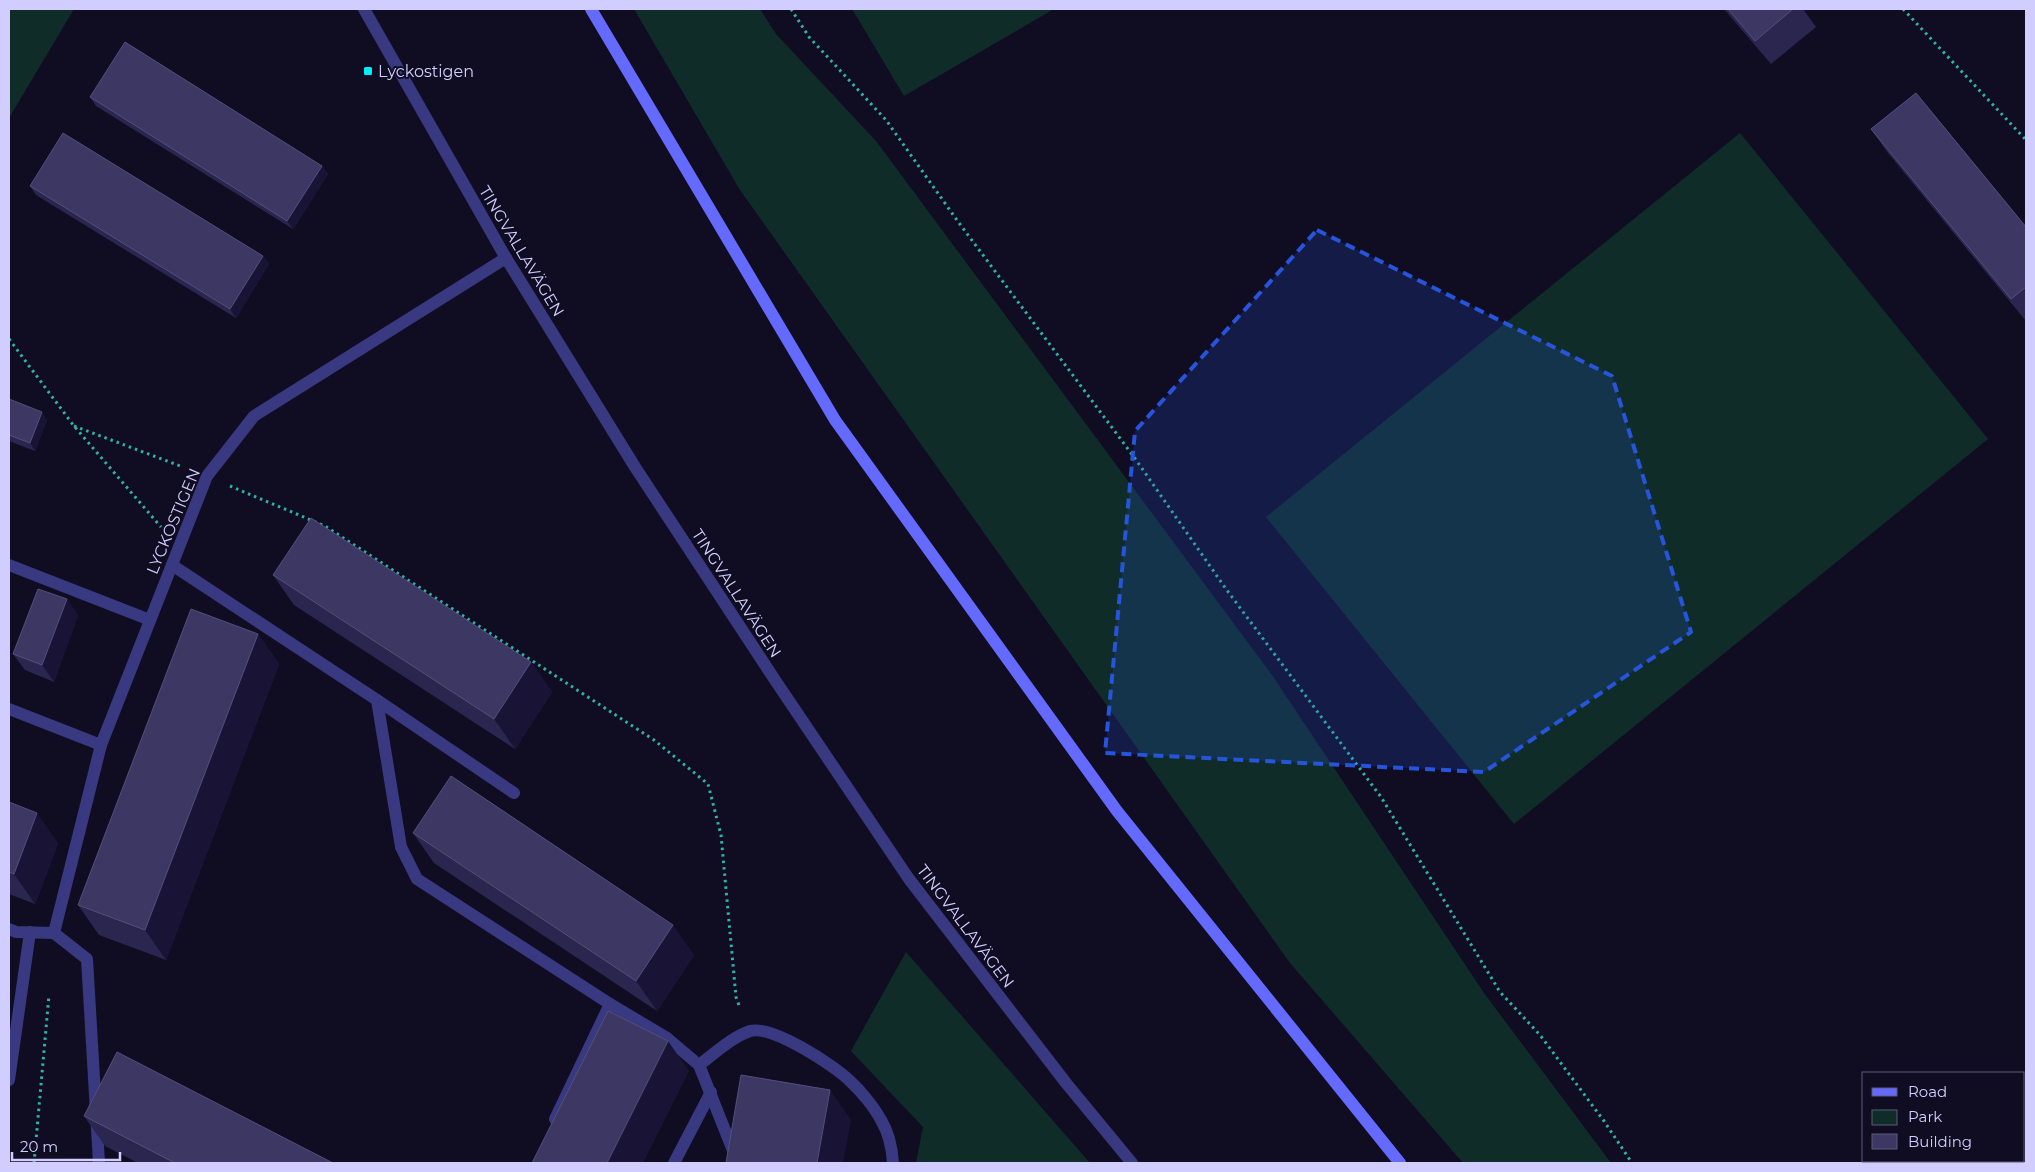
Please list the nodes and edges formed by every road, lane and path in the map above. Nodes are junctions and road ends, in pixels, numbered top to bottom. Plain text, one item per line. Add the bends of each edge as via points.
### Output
1 (364, 9) edge
2 (591, 9) edge
3 (791, 9) edge
4 (1903, 9) edge
5 (2026, 140) edge
6 (506, 258) junction
7 (9, 339) edge
8 (74, 426) junction
9 (207, 476) junction
10 (179, 548) junction
11 (9, 565) edge
12 (172, 565) junction
13 (150, 620) junction
14 (377, 700) junction
15 (9, 709) edge
16 (101, 745) junction
17 (514, 792) dead end
18 (9, 929) edge
19 (30, 932) junction
20 (54, 933) junction
21 (49, 991) dead end
22 (610, 1004) junction
23 (751, 1031) junction
24 (699, 1065) junction
25 (9, 1080) edge
26 (711, 1092) junction
27 (550, 1128) edge
28 (34, 1163) edge
29 (99, 1163) edge
30 (674, 1163) edge
31 (738, 1163) edge
32 (892, 1163) edge
33 (1132, 1163) edge
34 (1400, 1163) edge
35 (1632, 1163) edge

1 - 6 street, TINGVALLAVÄGEN
2 - 34 main road via 835,420 1117,811
3 - 35 path via 809,37 886,120 1134,457 1226,589 1381,798 1500,992 1540,1035
4 - 5 path
6 - 9 street, LYCKOSTIGEN via 254,416
6 - 33 street, TINGVALLAVÄGEN via 635,467 909,879
7 - 8 path
8 - 9 path
8 - 10 path
9 - 10 street, LYCKOSTIGEN
9 - 23 path via 325,526 654,740 708,784 721,835 736,998
10 - 12 street, LYCKOSTIGEN
11 - 13 street
12 - 13 street, LYCKOSTIGEN
12 - 14 street
13 - 16 street, LYCKOSTIGEN
14 - 17 street
14 - 22 street via 401,847 417,879
15 - 16 street
16 - 20 street, LYCKOSTIGEN
18 - 19 street
19 - 20 street
19 - 25 street
20 - 29 street via 87,960
21 - 28 path
22 - 24 street via 667,1038
22 - 27 street
23 - 24 street
23 - 32 street via 770,1032 805,1050 850,1080 881,1119 892,1146
24 - 26 street
26 - 30 street
26 - 31 street

